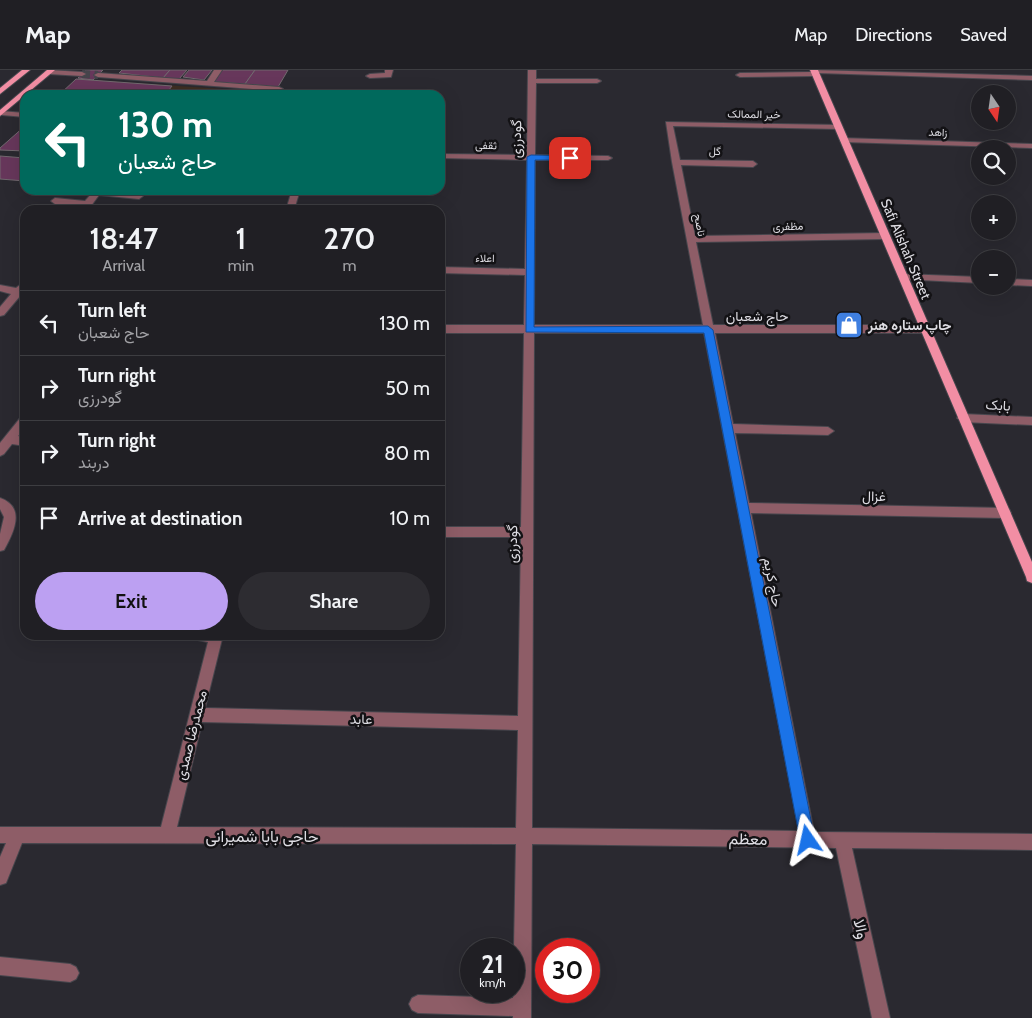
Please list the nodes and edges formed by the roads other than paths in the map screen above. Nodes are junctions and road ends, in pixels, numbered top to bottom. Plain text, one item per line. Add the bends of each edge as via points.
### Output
1 (26, 70) edge
2 (218, 70) edge
3 (389, 70) edge
4 (50, 71) edge
5 (814, 72) edge
6 (959, 73) edge
7 (82, 74) dead end
8 (98, 75) dead end
9 (740, 75) dead end
10 (370, 76) dead end
11 (532, 76) edge
12 (1032, 78) edge
13 (597, 81) dead end
14 (208, 84) junction
15 (279, 88) dead end
16 (28, 90) edge
17 (0, 92) edge
18 (20, 97) edge
19 (1, 114) edge
20 (20, 115) edge
21 (669, 124) joint
22 (838, 127) junction
23 (844, 140) junction
24 (1032, 146) edge
25 (445, 156) edge
26 (531, 157) junction
27 (608, 158) dead end
28 (676, 162) junction
29 (753, 164) dead end
30 (95, 195) edge
31 (128, 195) edge
32 (139, 196) dead end
33 (56, 201) dead end
34 (75, 205) edge
35 (87, 205) edge
36 (885, 236) junction
37 (691, 238) junction
38 (445, 270) edge
39 (530, 272) junction
40 (903, 278) junction
41 (971, 280) edge
42 (1016, 282) edge
43 (1032, 282) edge
44 (0, 288) edge
45 (20, 294) edge
46 (20, 295) edge
47 (0, 313) edge
48 (445, 329) edge
49 (925, 329) junction
50 (530, 330) junction
51 (708, 330) junction
52 (963, 418) junction
53 (1032, 422) edge
54 (20, 426) edge
55 (728, 428) junction
56 (828, 431) dead end
57 (9, 439) junction
58 (20, 441) edge
59 (0, 451) edge
60 (0, 503) edge
61 (743, 508) junction
62 (1005, 513) junction
63 (445, 532) edge
64 (527, 532) junction
65 (0, 546) edge
66 (1032, 577) edge
67 (215, 640) edge
68 (196, 715) junction
69 (525, 723) junction
70 (0, 834) edge
71 (17, 835) junction
72 (167, 836) junction
73 (524, 836) junction
74 (808, 840) junction
75 (842, 840) junction
76 (1032, 842) edge
77 (0, 877) edge
78 (0, 966) edge
79 (70, 974) dead end
80 (418, 1004) dead end
81 (522, 1013) edge
82 (881, 1018) edge

1 - 17 main road
2 - 14 street
3 - 10 street via 388,75
4 - 7 street
4 - 16 main road
5 - 6 street
5 - 9 street
5 - 22 main road, Safi Alishah Street
6 - 12 street
8 - 14 street
11 - 13 street
11 - 26 street, گودرزی
14 - 15 street
18 - 19 main road
19 - 20 street
21 - 22 street, خیر الممالک
21 - 28 street, ناصح
22 - 23 main road, Safi Alishah Street
23 - 24 street, زاهد
23 - 36 main road, Safi Alishah Street
25 - 26 street, ثقفی
26 - 27 street, ثقفی
26 - 39 street, گودرزی
28 - 29 street, گل
28 - 37 street, ناصح
30 - 35 street
31 - 32 street
33 - 34 street
36 - 37 street, مظفری
36 - 40 main road, Safi Alishah Street
37 - 51 street, ناصح
38 - 39 street, اعلاء
39 - 50 street, گودرزی
40 - 41 street
40 - 49 main road, Safi Alishah Street
42 - 43 street
44 - 45 street
46 - 47 street
48 - 50 street, حاج شعبان
49 - 51 street, حاج شعبان
49 - 52 main road, Safi Alishah Street
50 - 51 street, حاج شعبان
50 - 64 street, گودرزی
51 - 55 street, حاج کریم
52 - 53 street, بابک
52 - 62 main road, Safi Alishah Street
54 - 57 street
55 - 56 street
55 - 61 street, حاج کریم
57 - 58 street
57 - 59 street
60 - 65 street via 10,510 7,534
61 - 62 street, غزال
61 - 74 street, حاج کریم
62 - 66 main road, Safi Alishah Street
63 - 64 street
64 - 69 street, گودرزی
67 - 68 street, محمدرضا صمدی
68 - 69 street, عابد
68 - 72 street, محمدرضا صمدی
69 - 73 street, گودرزی
70 - 71 street, حاجی بابا شمیرانی
71 - 72 street, حاجی بابا شمیرانی
71 - 77 street
72 - 73 street, حاجی بابا شمیرانی
73 - 74 street, معظم
73 - 81 street, گودرزی
74 - 75 street, معظم
75 - 76 street, معظم
75 - 82 street, والا
78 - 79 street
80 - 81 street

